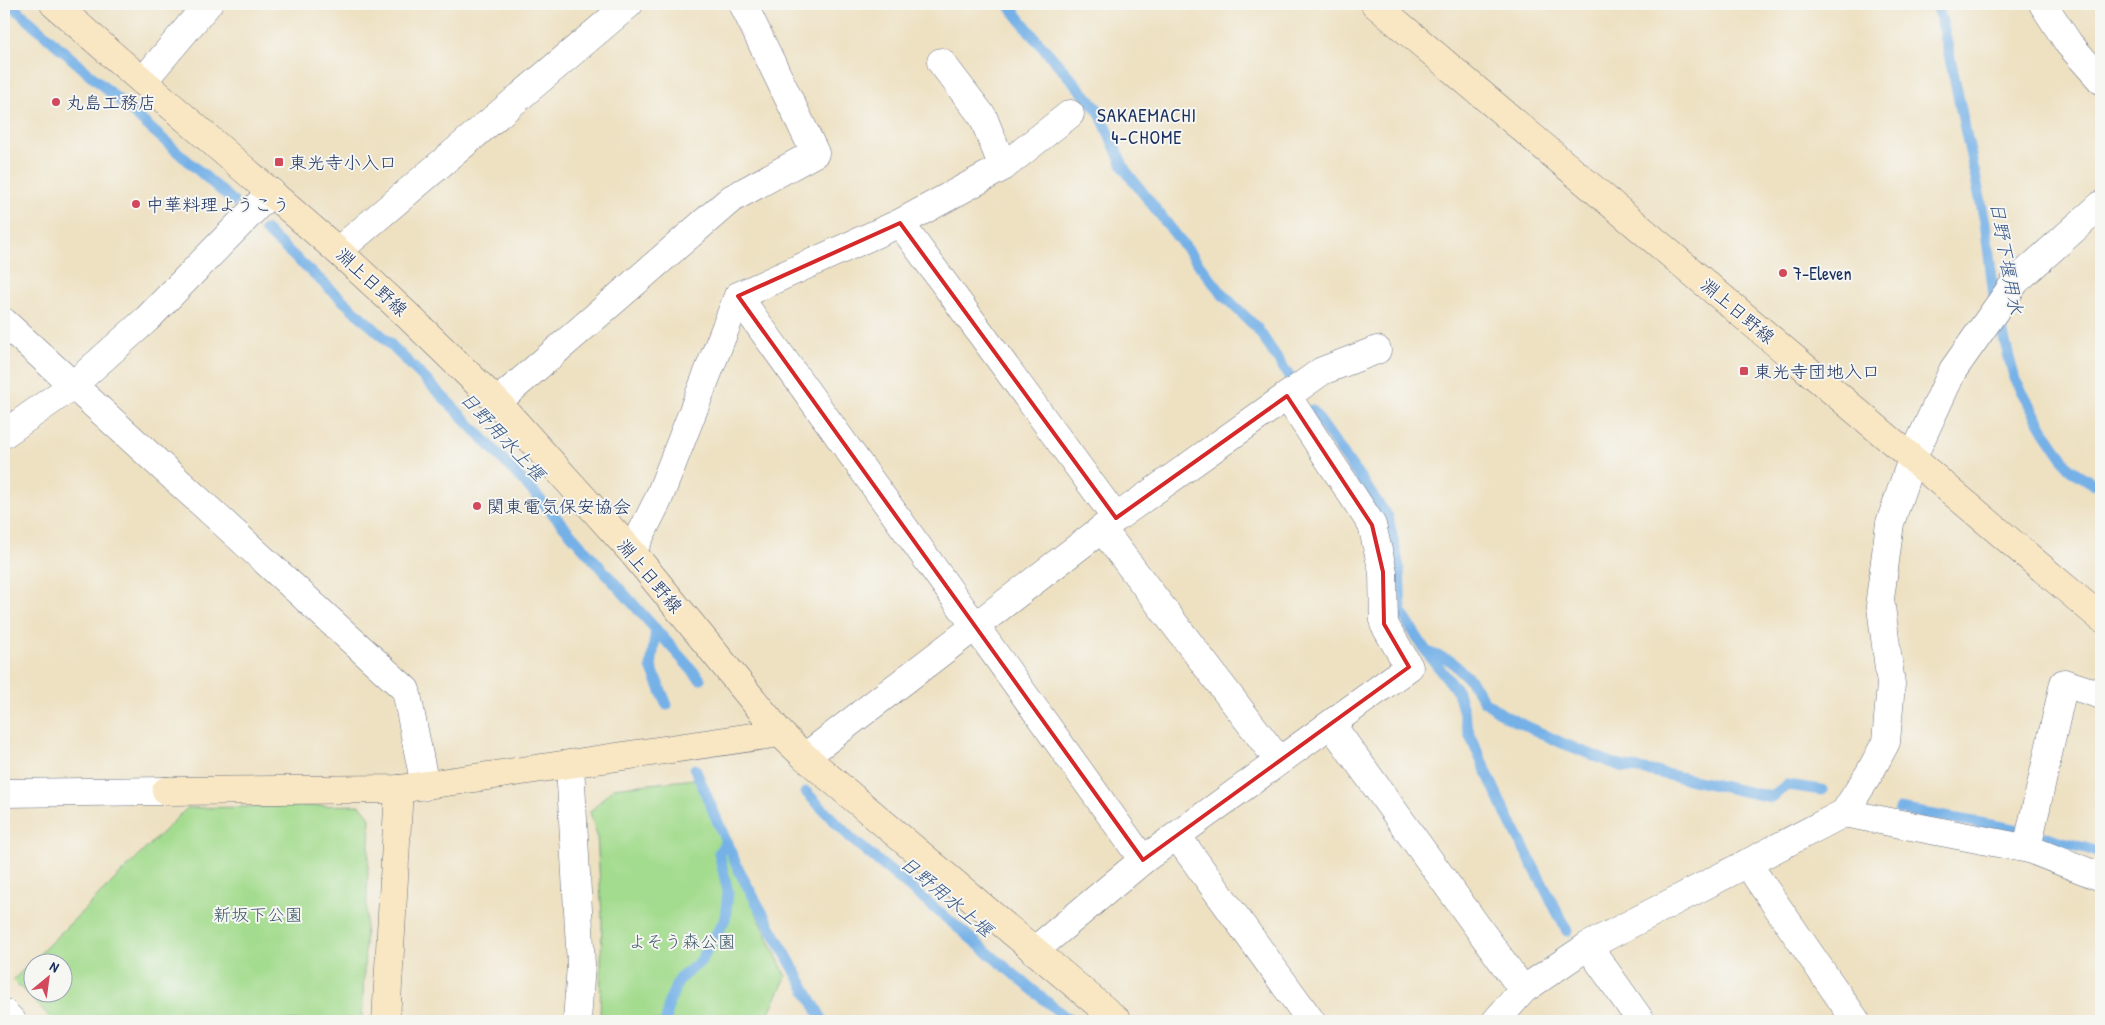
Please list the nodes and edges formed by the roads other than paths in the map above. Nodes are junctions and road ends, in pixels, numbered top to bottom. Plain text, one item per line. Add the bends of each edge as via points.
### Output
1 (54, 4) edge
2 (208, 4) edge
3 (629, 4) edge
4 (743, 4) edge
5 (1375, 4) edge
6 (2043, 4) edge
7 (942, 62) dead end
8 (2101, 80) edge
9 (144, 81) junction
10 (1070, 114) dead end
11 (1003, 167) junction
12 (271, 192) junction
13 (2101, 205) edge
14 (900, 223) junction
15 (338, 251) junction
16 (738, 296) junction
17 (4, 322) edge
18 (1377, 350) dead end
19 (72, 386) junction
20 (1287, 396) junction
21 (497, 402) junction
22 (4, 434) edge
23 (1912, 459) junction
24 (1109, 524) junction
25 (632, 552) junction
26 (2101, 618) edge
27 (974, 627) junction
28 (2101, 695) edge
29 (1331, 724) junction
30 (780, 733) junction
31 (805, 757) junction
32 (1280, 761) junction
33 (570, 765) junction
34 (412, 788) junction
35 (166, 791) joint
36 (4, 794) edge
37 (1844, 813) junction
38 (1177, 836) junction
39 (2027, 848) junction
40 (1143, 860) junction
41 (1746, 863) junction
42 (2101, 877) edge
43 (1588, 946) junction
44 (1034, 951) junction
45 (1523, 990) junction
46 (4, 1013) edge
47 (12, 1021) edge
48 (386, 1021) edge
49 (576, 1021) edge
50 (1118, 1021) edge
51 (1311, 1021) edge
52 (1496, 1021) edge
53 (1641, 1021) edge
54 (1856, 1021) edge

1 - 9 main road, 淵上日野線
2 - 9 street
3 - 15 street
4 - 21 street via 815,153 731,199
5 - 23 main road, 淵上日野線
6 - 8 street via 2069,44
7 - 11 street via 983,117
9 - 12 main road, 淵上日野線
10 - 11 street
11 - 14 street
12 - 15 main road, 淵上日野線
12 - 19 street via 147,319
13 - 23 street via 2016,281 1953,370
14 - 16 street
14 - 24 street
15 - 21 main road, 淵上日野線
16 - 25 street via 658,500
16 - 27 street
17 - 19 street
18 - 20 street via 1322,371
19 - 22 street
19 - 34 street via 406,690
20 - 24 street
20 - 29 street via 1372,525 1382,572 1384,624 1409,667
21 - 25 main road, 淵上日野線
23 - 26 main road, 淵上日野線
23 - 37 street via 1890,523 1880,599 1891,684 1886,742 1870,774
24 - 27 street
24 - 32 street
25 - 30 main road, 淵上日野線
27 - 31 street
27 - 40 street
28 - 39 street via 2064,683
29 - 32 street
29 - 45 street
30 - 31 main road, 淵上日野線
30 - 33 main road
31 - 44 main road, 淵上日野線
32 - 38 street
33 - 34 main road
33 - 49 street via 581,965
34 - 35 main road
34 - 48 main road
35 - 36 street
37 - 39 street
37 - 41 street
38 - 40 street
38 - 51 street
39 - 42 street
40 - 44 street
41 - 43 street
41 - 54 street
43 - 45 street
43 - 53 street
44 - 50 main road, 淵上日野線
45 - 52 street
46 - 47 street

